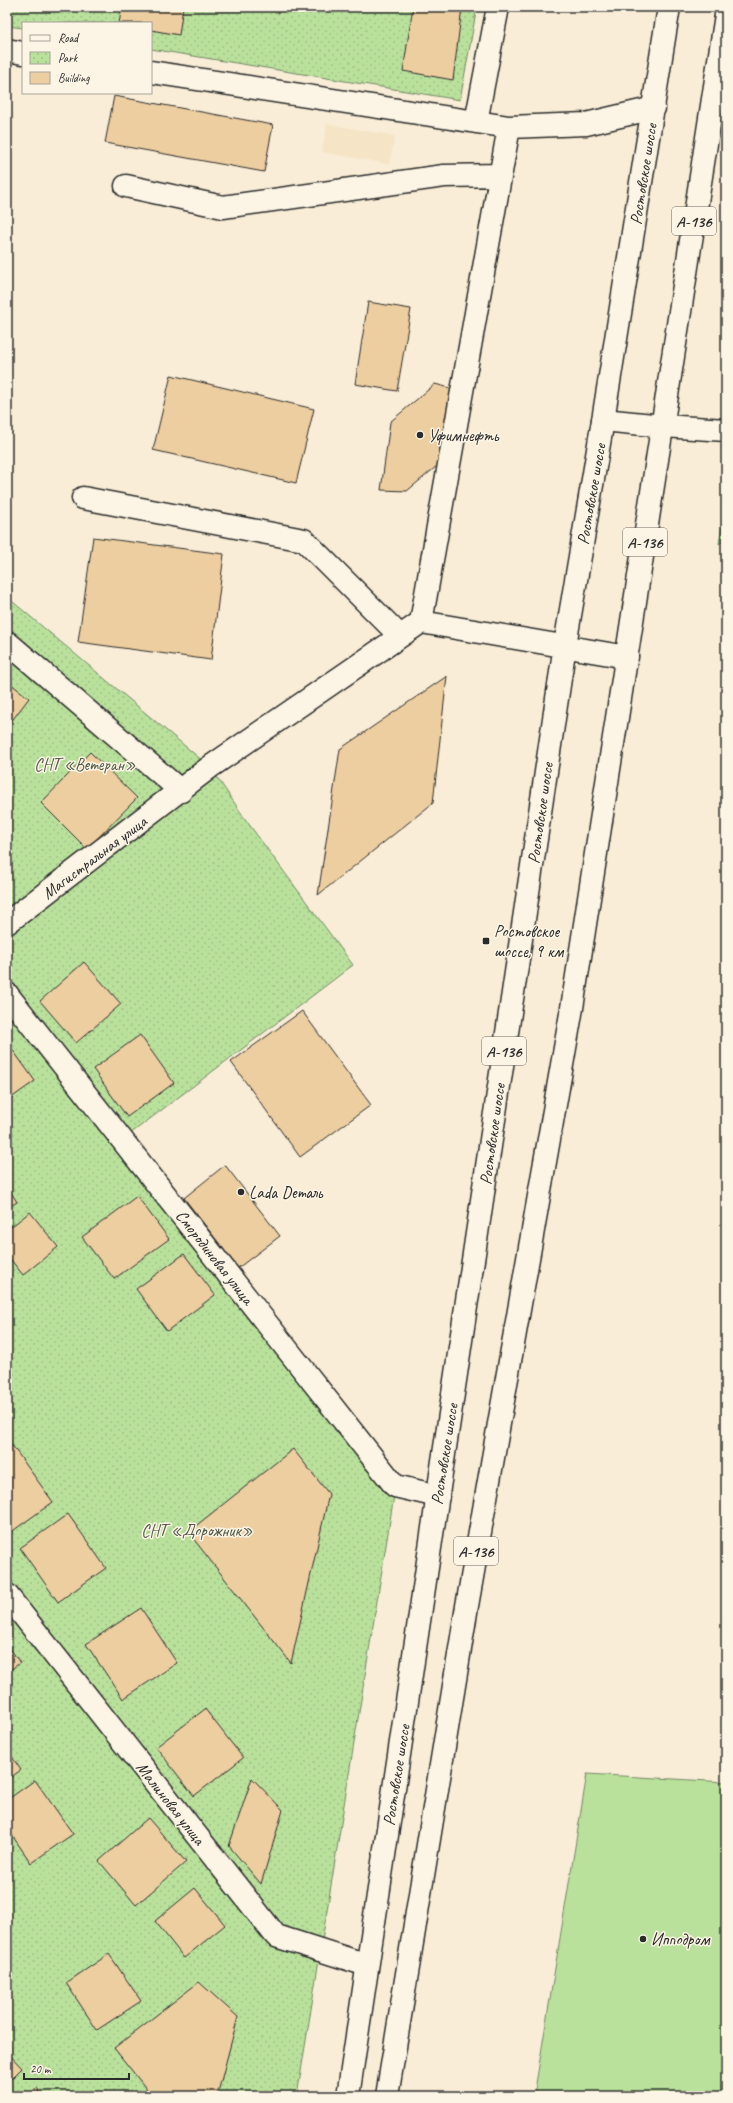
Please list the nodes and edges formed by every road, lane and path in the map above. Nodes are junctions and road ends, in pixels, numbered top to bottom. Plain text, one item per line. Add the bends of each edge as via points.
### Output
1 (498, 7) edge
2 (669, 7) edge
3 (726, 15) edge
4 (7, 50) edge
5 (22, 53) edge
6 (152, 72) edge
7 (654, 108) junction
8 (476, 122) junction
9 (509, 127) junction
10 (500, 175) junction
11 (126, 186) dead end
12 (603, 420) junction
13 (663, 426) junction
14 (726, 430) edge
15 (83, 498) dead end
16 (421, 622) junction
17 (400, 636) junction
18 (7, 642) edge
19 (565, 645) junction
20 (627, 657) junction
21 (181, 791) junction
22 (7, 923) edge
23 (7, 994) edge
24 (438, 1496) junction
25 (7, 1595) edge
26 (367, 1966) junction
27 (348, 2096) edge
28 (387, 2096) edge

1 - 8 main road
2 - 7 main road, Ростовское шоссе / А-136
3 - 13 main road, А-136
4 - 5 main road
6 - 8 main road
7 - 9 main road via 586,124
7 - 12 main road, Ростовское шоссе / А-136
8 - 9 main road
9 - 10 main road
10 - 11 main road via 444,176 222,207
10 - 16 main road
12 - 13 main road
12 - 19 main road, Ростовское шоссе / А-136
13 - 14 main road
13 - 20 main road, А-136
15 - 17 main road via 304,540
16 - 17 main road, Магистральная улица
16 - 19 main road
17 - 21 main road, Магистральная улица via 210,767
18 - 21 main road
19 - 20 main road
19 - 24 main road, Ростовское шоссе / А-136
20 - 28 main road, А-136 via 557,1103 551,1122 467,1606
21 - 22 main road, Магистральная улица
23 - 24 main road, Смородиновая улица via 395,1486
24 - 26 main road, Ростовское шоссе / А-136
25 - 26 main road, Малиновая улица via 276,1936
26 - 27 main road, Ростовское шоссе / А-136

